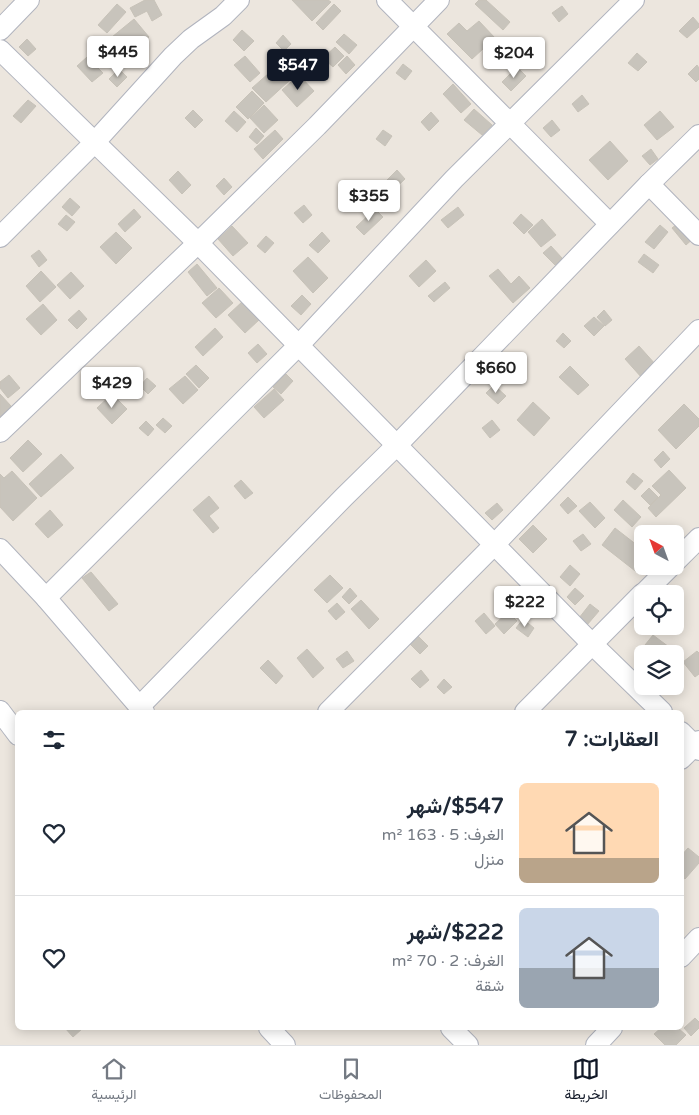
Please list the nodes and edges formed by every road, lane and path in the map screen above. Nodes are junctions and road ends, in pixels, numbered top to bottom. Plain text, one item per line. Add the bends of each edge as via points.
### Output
1 (29, 0) edge
2 (239, 0) edge
3 (387, 0) edge
4 (439, 0) edge
5 (634, 0) edge
6 (413, 25) junction
7 (0, 30) edge
8 (0, 50) edge
9 (509, 123) junction
10 (699, 135) edge
11 (94, 143) junction
12 (649, 184) junction
13 (610, 224) junction
14 (699, 234) edge
15 (0, 237) edge
16 (198, 243) junction
17 (699, 330) edge
18 (299, 345) junction
19 (0, 432) edge
20 (397, 446) junction
21 (699, 538) edge
22 (494, 544) junction
23 (0, 549) edge
24 (684, 553) edge
25 (662, 575) edge
26 (652, 585) edge
27 (46, 598) junction
28 (634, 603) edge
29 (592, 644) junction
30 (141, 710) edge
31 (330, 710) edge
32 (527, 710) edge
33 (660, 710) edge
34 (0, 711) edge
35 (15, 731) edge
36 (699, 938) edge
37 (684, 953) edge
38 (271, 1030) edge
39 (453, 1030) edge
40 (610, 1030) edge
41 (285, 1045) edge
42 (468, 1045) edge
43 (596, 1045) edge

1 - 7 street
2 - 11 street via 177,52
3 - 6 street
4 - 6 street
5 - 9 street
6 - 9 street
6 - 16 street via 318,126
8 - 11 street
9 - 13 street
9 - 18 street
10 - 12 street
11 - 15 street
11 - 16 street
12 - 13 street
12 - 14 street
13 - 20 street
16 - 18 street
16 - 19 street
17 - 22 street
18 - 20 street
18 - 27 street
20 - 22 street
20 - 30 street via 344,497
21 - 24 street
22 - 29 street
22 - 31 street
23 - 27 street
25 - 26 street
27 - 30 street
28 - 29 street
29 - 32 street
29 - 33 street
34 - 35 street
36 - 37 street
38 - 41 street
39 - 42 street
40 - 43 street

